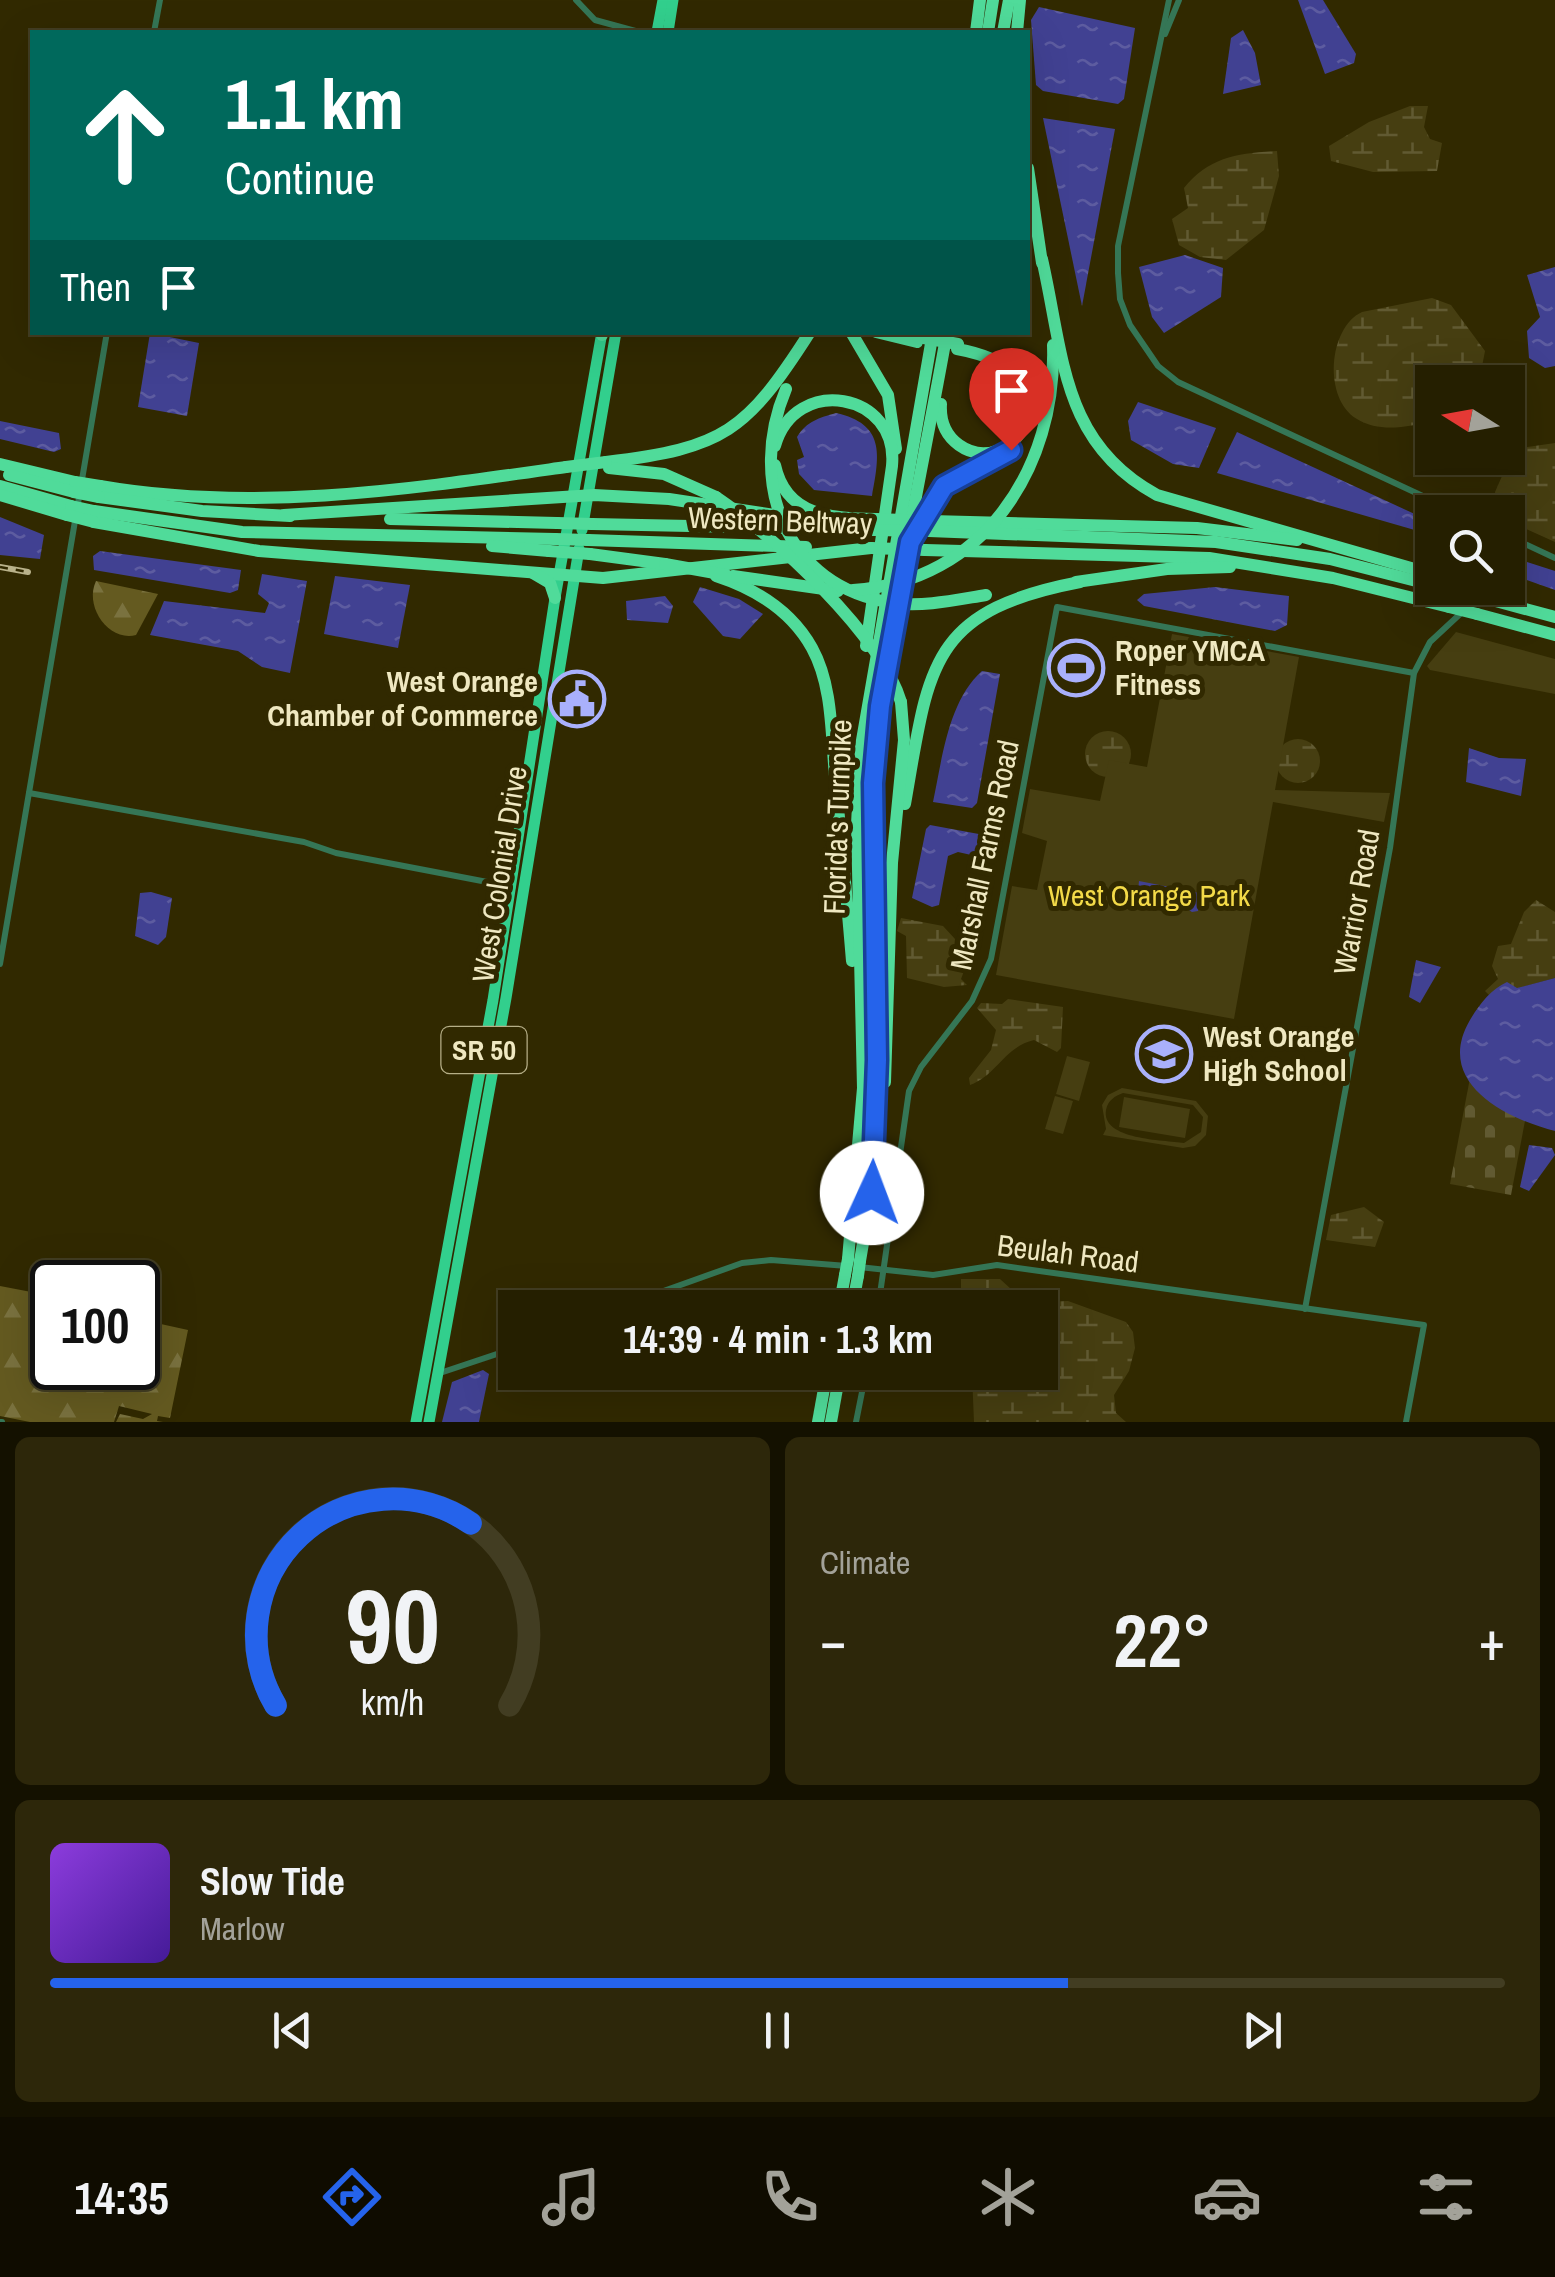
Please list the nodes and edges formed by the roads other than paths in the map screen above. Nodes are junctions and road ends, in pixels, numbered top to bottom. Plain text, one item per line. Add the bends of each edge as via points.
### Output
1 (160, 0) edge
2 (576, 0) edge
3 (663, 0) edge
4 (674, 0) edge
5 (993, 0) edge
6 (1009, 0) edge
7 (1020, 0) edge
8 (1169, 0) edge
9 (1179, 0) edge
10 (154, 30) edge
11 (632, 30) edge
12 (657, 30) edge
13 (668, 30) edge
14 (988, 30) edge
15 (1003, 30) edge
16 (1017, 30) edge
17 (1160, 49) junction
18 (1030, 181) edge
19 (106, 335) edge
20 (604, 335) edge
21 (605, 335) edge
22 (817, 335) edge
23 (852, 335) edge
24 (894, 335) edge
25 (905, 335) edge
26 (932, 335) edge
27 (947, 335) edge
28 (948, 335) edge
29 (807, 338) edge
30 (918, 339) junction
31 (1056, 346) junction
32 (958, 347) junction
33 (592, 384) junction
34 (600, 419) junction
35 (0, 464) edge
36 (605, 465) junction
37 (0, 472) edge
38 (0, 486) edge
39 (99, 491) junction
40 (0, 495) edge
41 (580, 495) junction
42 (1421, 495) edge
43 (72, 498) junction
44 (888, 500) junction
45 (284, 515) junction
46 (94, 516) junction
47 (875, 524) junction
48 (930, 526) junction
49 (910, 542) junction
50 (1525, 544) edge
51 (589, 547) junction
52 (871, 548) junction
53 (1555, 558) edge
54 (1397, 563) junction
55 (1415, 569) edge
56 (1297, 571) junction
57 (531, 572) junction
58 (567, 575) junction
59 (720, 575) junction
60 (1080, 582) junction
61 (1415, 582) edge
62 (555, 598) junction
63 (1468, 605) edge
64 (1522, 605) edge
65 (1555, 616) edge
66 (1555, 635) edge
67 (548, 646) junction
68 (1414, 673) junction
69 (555, 684) junction
70 (533, 772) junction
71 (28, 792) junction
72 (857, 825) junction
73 (517, 888) junction
74 (891, 926) junction
75 (0, 964) edge
76 (489, 1019) junction
77 (495, 1060) junction
78 (478, 1084) junction
79 (485, 1116) junction
80 (872, 1193) junction
81 (856, 1200) junction
82 (455, 1213) junction
83 (458, 1258) junction
84 (854, 1260) junction
85 (884, 1270) junction
86 (852, 1276) junction
87 (664, 1290) edge
88 (846, 1290) edge
89 (852, 1290) edge
90 (881, 1290) edge
91 (1305, 1309) junction
92 (498, 1353) edge
93 (432, 1373) junction
94 (824, 1390) edge
95 (837, 1390) edge
96 (862, 1390) edge
97 (416, 1422) edge
98 (429, 1422) edge
99 (818, 1422) edge
100 (831, 1422) edge
101 (856, 1422) edge
102 (1406, 1422) edge

1 - 10 street
2 - 11 street via 598,21
3 - 12 highway
4 - 13 highway
5 - 14 highway
6 - 15 highway
7 - 16 highway
8 - 17 street
9 - 17 street
17 - 42 street via 1118,246 1120,299 1142,345 1178,382
18 - 31 highway
19 - 71 street
20 - 33 highway, West Colonial Drive / SR 50
21 - 34 highway, West Colonial Drive / SR 50 via 599,371 608,384
22 - 60 highway, bridge via 786,389 769,444 769,474 786,531 814,566 864,596 918,604
23 - 44 highway via 893,413 896,456
24 - 30 highway
25 - 30 highway
26 - 72 highway, Florida's Turnpike via 870,677
27 - 49 highway, Florida's Turnpike
28 - 32 highway via 943,426 971,451 1000,450 1026,422 1024,385 996,358
29 - 36 highway via 770,392 733,430 693,448
30 - 32 highway, bridge
31 - 54 highway via 1088,436 1132,482 1157,495
31 - 59 highway, bridge via 1044,436 1026,479 997,519 958,554 889,584 838,591
32 - 49 highway via 992,350 1019,368 1032,395 1031,424 1011,450 944,486
33 - 34 highway via 600,396
33 - 41 highway, West Colonial Drive / SR 50
34 - 41 highway, West Colonial Drive / SR 50
35 - 43 highway
36 - 39 highway, bridge via 258,500
36 - 74 highway, bridge via 664,474 716,498 870,640 890,671 904,740
37 - 43 highway, Western Beltway
38 - 43 highway, Western Beltway
39 - 43 highway, Western Beltway, bridge
39 - 45 highway, Western Beltway via 202,511
40 - 43 highway
41 - 45 highway
41 - 47 highway
41 - 58 highway, West Colonial Drive / SR 50
43 - 46 highway, bridge
44 - 47 highway via 892,451 872,413 830,398 788,419 774,461 791,499 820,515
44 - 72 highway via 856,744
45 - 47 highway, Western Beltway, bridge
46 - 51 highway, bridge via 202,529
46 - 57 highway via 259,551
47 - 48 highway, bridge
48 - 54 highway via 1230,530
48 - 61 highway via 1216,542 1330,559
49 - 80 highway, Florida's Turnpike via 873,783
50 - 53 street
51 - 52 highway, Western Beltway
51 - 59 highway, bridge
52 - 56 highway, Western Beltway, bridge via 1170,555
52 - 58 highway via 625,577
54 - 55 highway
56 - 60 highway via 1201,567
56 - 66 highway, Western Beltway, bridge
57 - 58 highway
57 - 62 highway via 550,583
58 - 62 highway, West Colonial Drive / SR 50
58 - 69 highway, West Colonial Drive / SR 50
59 - 81 highway via 796,623 826,689 855,990
60 - 74 highway via 998,603 963,628 938,662 908,788
62 - 67 highway, West Colonial Drive / SR 50
63 - 68 street, Warrior Road via 1430,642
64 - 65 highway
67 - 69 highway
67 - 70 highway, West Colonial Drive / SR 50
68 - 85 street, Marshall Farms Road via 1057,607 996,941 972,1001 909,1090
68 - 91 street, Warrior Road via 1390,848
69 - 70 highway, West Colonial Drive / SR 50
70 - 73 highway, West Colonial Drive / SR 50
70 - 73 highway, West Colonial Drive / SR 50 via 537,805
71 - 73 street
71 - 75 street
72 - 81 highway, Florida's Turnpike via 864,1072
73 - 76 highway, West Colonial Drive / SR 50
73 - 77 highway, West Colonial Drive / SR 50
74 - 80 highway via 888,1042
76 - 77 highway
76 - 78 highway, West Colonial Drive / SR 50
77 - 79 highway, West Colonial Drive / SR 50
78 - 79 highway
78 - 82 highway, West Colonial Drive / SR 50
79 - 83 highway, West Colonial Drive / SR 50
80 - 84 highway, Florida's Turnpike
81 - 84 highway, Florida's Turnpike
82 - 83 highway
82 - 93 highway, West Colonial Drive / SR 50
83 - 93 highway, West Colonial Drive / SR 50
84 - 86 highway, Florida's Turnpike, bridge
85 - 87 street, Beulah Road via 756,1260
85 - 90 street, Marshall Farms Road
85 - 91 street, Beulah Road via 934,1275 997,1265
86 - 88 highway, Florida's Turnpike
86 - 89 highway, Florida's Turnpike
91 - 102 street, Beulah Road via 1424,1324
92 - 93 street
93 - 97 highway, West Colonial Drive / SR 50
93 - 98 highway, West Colonial Drive / SR 50
94 - 99 highway
95 - 100 highway
96 - 101 street

